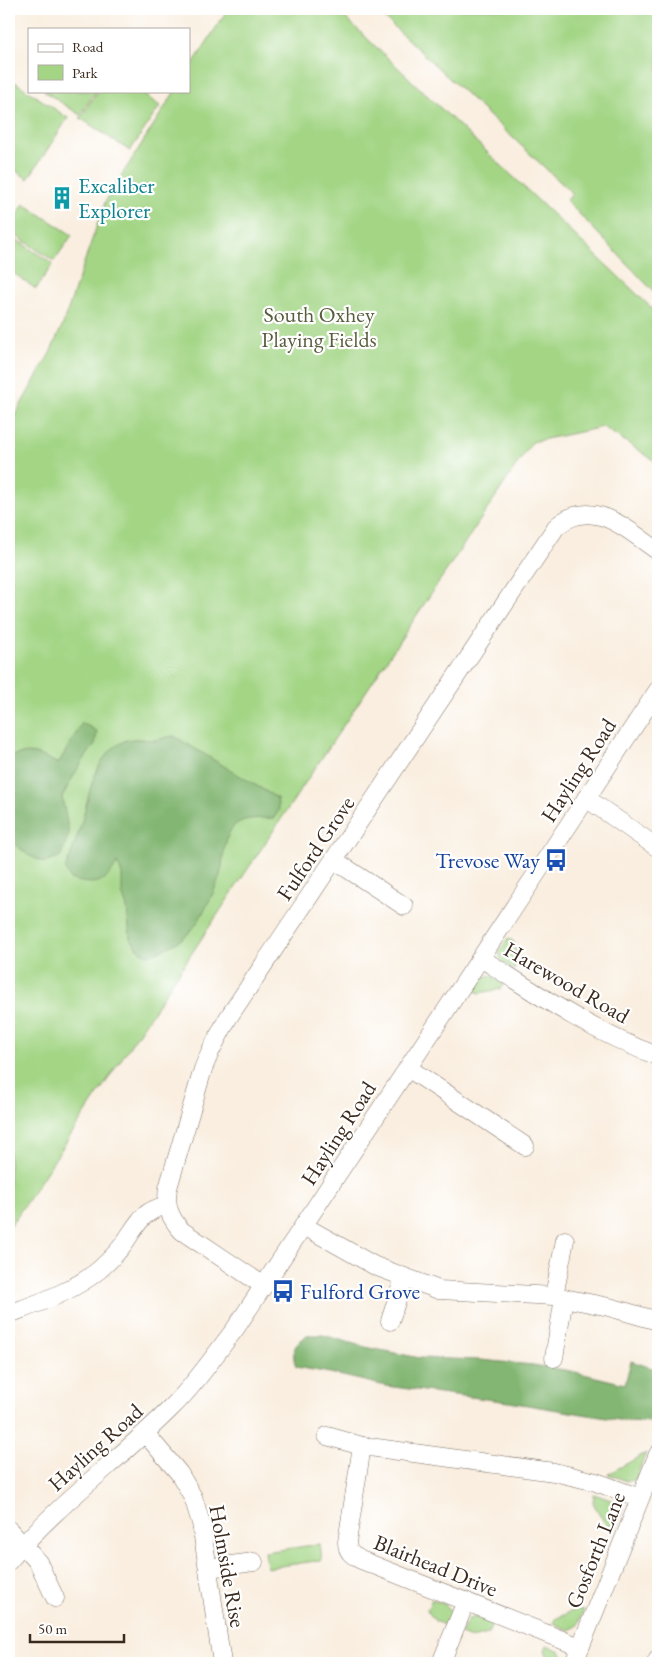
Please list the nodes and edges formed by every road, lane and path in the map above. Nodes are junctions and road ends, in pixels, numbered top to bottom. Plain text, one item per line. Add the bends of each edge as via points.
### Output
1 (658, 551) edge
2 (658, 690) edge
3 (586, 798) junction
4 (658, 848) edge
5 (334, 860) junction
6 (404, 906) dead end
7 (481, 958) junction
8 (658, 1056) edge
9 (408, 1068) junction
10 (524, 1146) dead end
11 (167, 1205) junction
12 (304, 1226) junction
13 (565, 1240) dead end
14 (404, 1277) junction
15 (264, 1286) junction
16 (559, 1297) junction
17 (9, 1314) edge
18 (390, 1321) dead end
19 (658, 1321) edge
20 (554, 1358) dead end
21 (145, 1433) junction
22 (327, 1436) dead end
23 (362, 1446) junction
24 (657, 1460) edge
25 (640, 1498) junction
26 (9, 1530) edge
27 (23, 1544) junction
28 (9, 1560) edge
29 (254, 1562) dead end
30 (208, 1568) junction
31 (55, 1598) dead end
32 (466, 1601) junction
33 (580, 1646) junction
34 (658, 1659) edge
35 (222, 1663) edge
36 (441, 1663) edge
37 (574, 1663) edge
38 (656, 1663) edge

1 - 5 street, Fulford Grove via 600,515 577,515 561,522
2 - 3 street, Hayling Road
3 - 4 street
3 - 7 street, Hayling Road
5 - 6 street
5 - 11 street, Fulford Grove via 228,1018 210,1052 168,1188
7 - 8 street, Harewood Road via 570,1015
7 - 9 street, Hayling Road
9 - 10 street
9 - 12 street, Hayling Road
11 - 15 street via 182,1231
11 - 17 street via 141,1217 111,1258 81,1283
12 - 14 street via 375,1266
12 - 15 street, Hayling Road
13 - 16 street
14 - 16 street via 438,1290
14 - 18 street
15 - 21 street, Hayling Road via 197,1379
16 - 19 street
16 - 20 street
21 - 27 street, Hayling Road
21 - 30 street, Holmside Rise via 179,1473 193,1497
22 - 23 street
23 - 25 street via 554,1472 596,1482
23 - 32 street, Blairhead Drive via 347,1549 361,1560
24 - 25 street, Gosforth Lane
25 - 33 street, Gosforth Lane
26 - 27 street
27 - 28 street, Hayling Road
27 - 31 street via 38,1562
29 - 30 street
30 - 35 street, Holmside Rise
32 - 33 street, Blairhead Drive
32 - 36 street
33 - 37 street, Gosforth Lane
34 - 38 street

